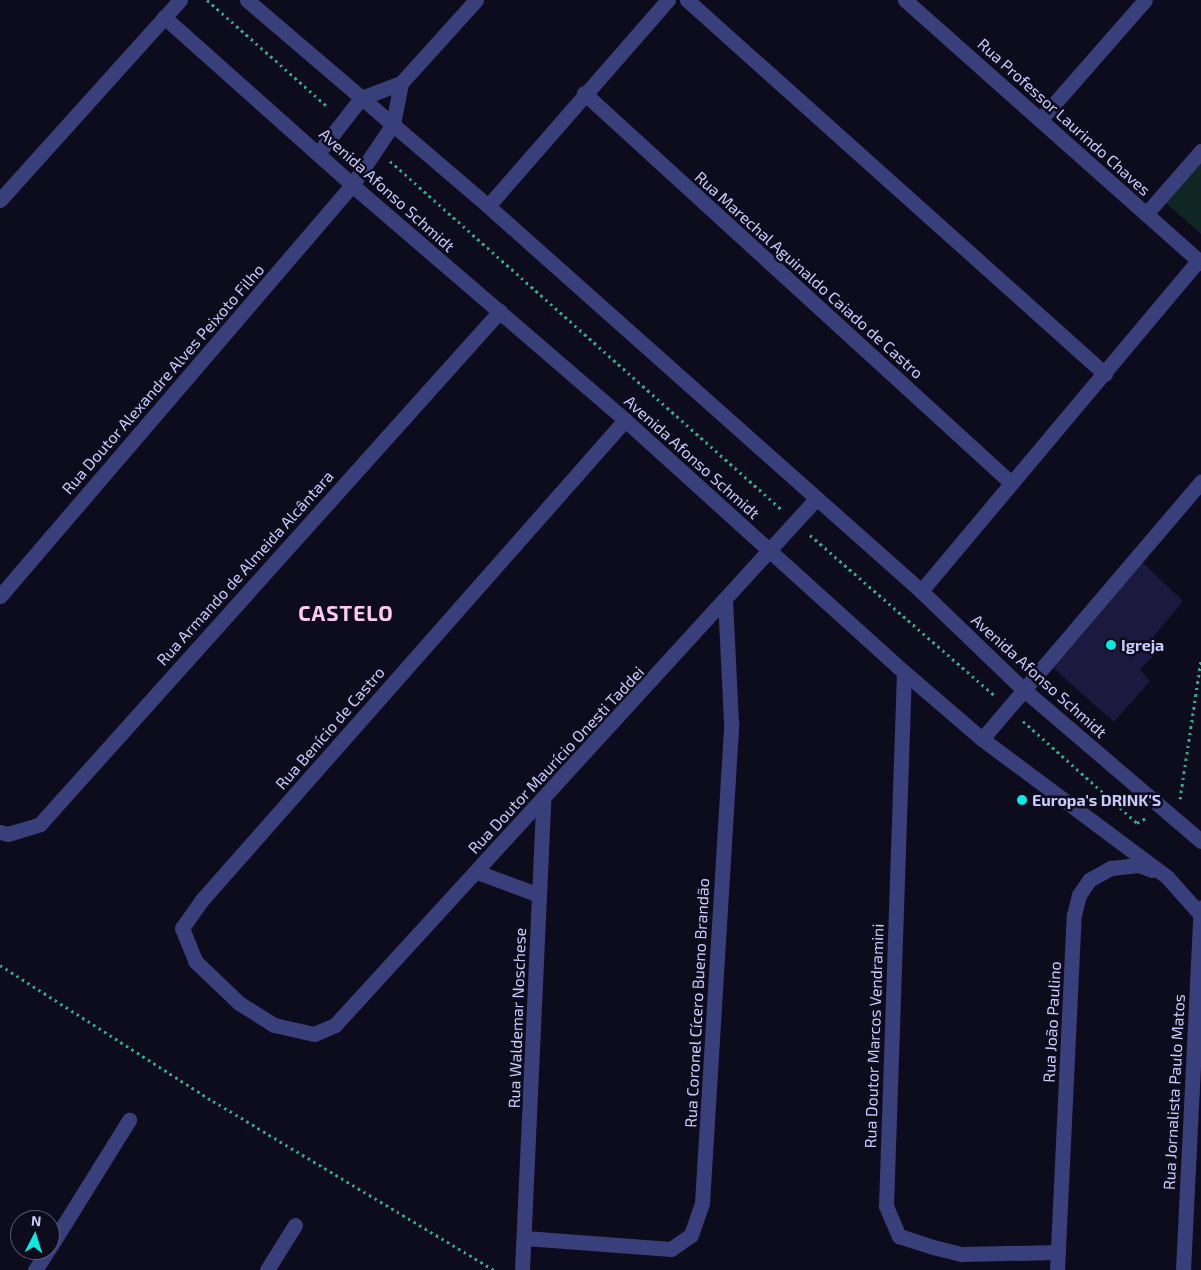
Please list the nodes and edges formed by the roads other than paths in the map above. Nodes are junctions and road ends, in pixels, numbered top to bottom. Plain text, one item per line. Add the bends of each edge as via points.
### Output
1 (180, 0) edge
2 (247, 0) edge
3 (668, 0) edge
4 (687, 0) edge
5 (905, 0) edge
6 (472, 1) edge
7 (1137, 3) edge
8 (164, 17) junction
9 (402, 83) junction
10 (584, 93) junction
11 (361, 98) junction
12 (1040, 120) junction
13 (393, 124) junction
14 (1201, 151) edge
15 (319, 152) junction
16 (352, 185) junction
17 (0, 200) edge
18 (488, 206) junction
19 (1146, 214) junction
20 (1200, 261) edge
21 (500, 311) junction
22 (1105, 374) junction
23 (625, 420) junction
24 (1010, 482) junction
25 (1201, 482) edge
26 (816, 499) junction
27 (769, 550) junction
28 (921, 591) junction
29 (0, 596) edge
30 (725, 601) junction
31 (904, 672) junction
32 (1023, 689) junction
33 (982, 739) junction
34 (543, 800) junction
35 (4, 833) edge
36 (1201, 841) edge
37 (476, 872) junction
38 (1167, 877) junction
39 (539, 895) junction
40 (1201, 902) edge
41 (1201, 915) edge
42 (314, 1034) joint
43 (129, 1120) dead end
44 (295, 1226) dead end
45 (60, 1231) edge
46 (525, 1238) junction
47 (1058, 1252) junction
48 (267, 1270) edge
49 (522, 1270) edge
50 (1057, 1270) edge
51 (1183, 1270) edge

1 - 8 street
2 - 11 street, Avenida Afonso Schmidt
3 - 10 street
4 - 22 street
5 - 12 street, Rua Professor Laurindo Chaves
6 - 9 street
7 - 12 street
8 - 15 street, Avenida Afonso Schmidt
8 - 17 street
9 - 11 street
9 - 13 street
10 - 18 street
10 - 24 street, Rua Marechal Aguinaldo Caiado de Castro
11 - 13 street, Avenida Afonso Schmidt
11 - 15 street
12 - 19 street, Rua Professor Laurindo Chaves
13 - 16 street, Rua Doutor Alexandre Alves Peixoto Filho
13 - 18 street, Avenida Afonso Schmidt
14 - 19 street
15 - 16 street, Avenida Afonso Schmidt
16 - 21 street, Avenida Afonso Schmidt
16 - 29 street, Rua Doutor Alexandre Alves Peixoto Filho
18 - 26 street, Avenida Afonso Schmidt
19 - 20 street, Rua Professor Laurindo Chaves
20 - 22 street
21 - 23 street, Avenida Afonso Schmidt
21 - 35 street, Rua Armando de Almeida Alcântara via 40,824
22 - 24 street
23 - 27 street, Avenida Afonso Schmidt
23 - 42 street, Rua Benício de Castro via 201,900 182,928 195,961 239,1003 274,1026
24 - 28 street
25 - 32 street
26 - 27 street, Rua Doutor Maurício Onesti Taddei
26 - 28 street, Avenida Afonso Schmidt
27 - 30 street, Rua Doutor Maurício Onesti Taddei
27 - 31 street, Avenida Afonso Schmidt
28 - 32 street, Avenida Afonso Schmidt
30 - 34 street, Rua Doutor Maurício Onesti Taddei
30 - 46 street, Rua Coronel Cícero Bueno Brandão via 731,722 702,1203 691,1235 671,1249
31 - 33 street, Avenida Afonso Schmidt
31 - 47 street, Rua Doutor Marcos Vendramini via 886,1206 899,1236 933,1247 962,1254
32 - 33 street
32 - 36 street, Avenida Afonso Schmidt
33 - 38 street, Avenida Afonso Schmidt
34 - 37 street, Rua Doutor Maurício Onesti Taddei
34 - 39 street, Rua Waldemar Noschese
37 - 39 street
37 - 42 street, Rua Doutor Maurício Onesti Taddei via 336,1025
38 - 41 street, Avenida Afonso Schmidt
38 - 47 street, Rua João Paulino via 1140,865 1124,864 1090,880 1079,895 1074,915
39 - 46 street, Rua Waldemar Noschese
40 - 41 street, Rua Jornalista Paulo Matos
41 - 51 street, Rua Jornalista Paulo Matos
43 - 45 street
44 - 48 street
46 - 49 street, Rua Waldemar Noschese
47 - 50 street, Rua João Paulino

